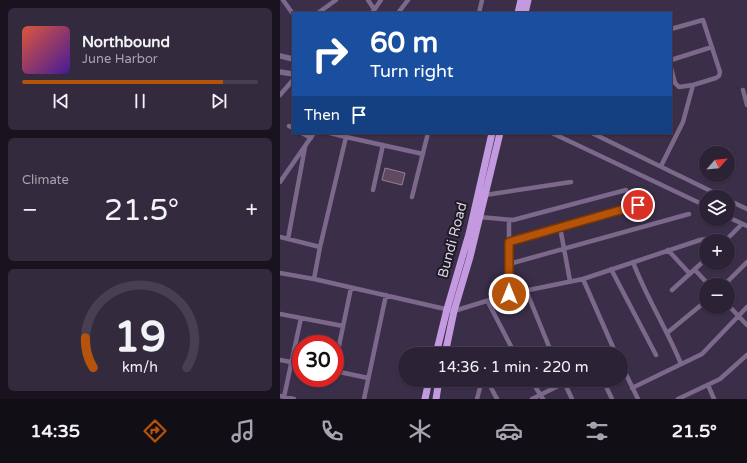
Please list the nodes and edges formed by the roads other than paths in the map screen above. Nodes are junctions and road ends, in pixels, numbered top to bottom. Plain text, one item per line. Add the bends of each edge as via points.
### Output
1 (283, 0) edge
2 (336, 0) edge
3 (368, 0) edge
4 (381, 0) edge
5 (408, 0) edge
6 (482, 0) edge
7 (521, 0) edge
8 (528, 0) edge
9 (280, 2) edge
10 (373, 11) edge
11 (319, 12) edge
12 (399, 12) edge
13 (479, 12) edge
14 (518, 12) edge
15 (525, 12) edge
16 (292, 13) edge
17 (672, 29) edge
18 (712, 47) junction
19 (280, 56) edge
20 (292, 58) edge
21 (672, 60) edge
22 (280, 72) edge
23 (672, 72) edge
24 (292, 74) edge
25 (292, 81) edge
26 (693, 85) junction
27 (743, 90) dead end
28 (280, 95) edge
29 (747, 105) edge
30 (304, 134) edge
31 (313, 134) edge
32 (334, 134) edge
33 (428, 134) edge
34 (492, 134) edge
35 (500, 134) edge
36 (554, 134) edge
37 (594, 134) edge
38 (346, 137) junction
39 (311, 138) junction
40 (383, 145) junction
41 (305, 146) junction
42 (423, 154) junction
43 (661, 166) junction
44 (280, 182) edge
45 (571, 182) dead end
46 (373, 190) dead end
47 (626, 190) dead end
48 (709, 190) edge
49 (485, 195) junction
50 (412, 197) dead end
51 (699, 203) edge
52 (735, 203) edge
53 (638, 205) dead end
54 (747, 209) edge
55 (689, 214) dead end
56 (479, 217) junction
57 (509, 220) junction
58 (735, 220) edge
59 (745, 225) edge
60 (560, 227) junction
61 (734, 234) edge
62 (280, 237) edge
63 (288, 239) junction
64 (699, 240) edge
65 (509, 242) junction
66 (320, 247) junction
67 (565, 249) junction
68 (668, 250) junction
69 (633, 262) junction
70 (747, 262) edge
71 (509, 264) junction
72 (699, 266) edge
73 (611, 269) junction
74 (695, 270) junction
75 (280, 273) edge
76 (690, 274) junction
77 (583, 278) junction
78 (702, 278) edge
79 (731, 278) edge
80 (314, 279) junction
81 (570, 281) junction
82 (351, 288) junction
83 (526, 290) junction
84 (672, 290) dead end
85 (509, 294) junction
86 (386, 295) junction
87 (488, 302) junction
88 (699, 307) edge
89 (747, 307) edge
90 (446, 309) junction
91 (454, 311) junction
92 (735, 312) edge
93 (280, 314) edge
94 (738, 315) junction
95 (301, 318) junction
96 (747, 325) edge
97 (343, 326) junction
98 (667, 333) junction
99 (341, 335) edge
100 (438, 347) edge
101 (446, 347) edge
102 (511, 347) edge
103 (549, 347) edge
104 (613, 347) edge
105 (747, 354) edge
106 (656, 355) dead end
107 (280, 360) edge
108 (290, 362) junction
109 (681, 364) junction
110 (344, 374) edge
111 (368, 378) junction
112 (628, 379) edge
113 (708, 385) junction
114 (427, 387) edge
115 (480, 387) edge
116 (491, 387) edge
117 (536, 387) edge
118 (555, 387) edge
119 (566, 387) edge
120 (606, 387) edge
121 (632, 388) junction
122 (436, 396) edge
123 (282, 397) edge
124 (542, 397) edge
125 (294, 399) edge
126 (364, 399) edge
127 (424, 399) edge
128 (431, 399) edge
129 (477, 399) edge
130 (497, 399) edge
131 (532, 399) edge
132 (572, 399) edge
133 (612, 399) edge
134 (638, 399) edge
135 (678, 399) edge
136 (714, 399) edge

1 - 9 street
1 - 16 street
2 - 11 street
3 - 10 street
4 - 10 street
5 - 12 street
6 - 13 street
7 - 14 main road
8 - 15 main road
17 - 18 street via 703,20
18 - 21 street
18 - 26 street via 719,76
19 - 20 street
22 - 24 street
23 - 26 street via 679,87
25 - 28 street
26 - 43 street via 683,122
27 - 29 street
30 - 39 street
31 - 39 street
32 - 38 street
33 - 42 street
34 - 90 main road, Bundi Road via 469,234
35 - 49 main road, Bundi Road
36 - 51 street
37 - 43 street
38 - 40 street
38 - 66 street
39 - 41 street
40 - 42 street
40 - 46 street
41 - 44 street
41 - 63 street
42 - 50 street
43 - 48 street
45 - 49 street
47 - 57 street via 532,217
49 - 56 main road, Bundi Road
52 - 54 street
53 - 60 street
55 - 67 street
56 - 57 street
56 - 91 main road, Bundi Road
57 - 65 street
58 - 59 street
59 - 61 street
60 - 65 street
60 - 67 street
62 - 63 street
63 - 66 street
64 - 68 street
65 - 71 street
66 - 80 street
67 - 71 street
67 - 81 street
68 - 69 street
68 - 76 street
69 - 73 street
69 - 98 street
70 - 79 street
71 - 85 street
72 - 74 street
73 - 77 street
73 - 106 street
74 - 76 street
74 - 78 street
75 - 80 street
76 - 84 street
77 - 81 street
77 - 104 street
80 - 82 street
81 - 83 street
82 - 86 street
82 - 97 street
83 - 85 street
83 - 103 street
85 - 87 street
86 - 90 street
86 - 111 street
87 - 91 street
87 - 102 street
88 - 98 street
89 - 94 street
90 - 91 street
90 - 100 main road, Bundi Road
91 - 101 main road, Bundi Road
92 - 94 street
93 - 95 street
94 - 96 street
94 - 109 street via 702,354
95 - 97 street
95 - 108 street
97 - 99 street
98 - 109 street
105 - 113 street via 720,379
107 - 108 street
108 - 123 street
109 - 121 street
110 - 111 street
111 - 126 street
112 - 121 street
113 - 135 street
113 - 136 street
114 - 127 main road
115 - 129 street
116 - 130 street
117 - 124 street
118 - 124 street
119 - 132 street
120 - 133 street
121 - 134 street
122 - 128 main road
123 - 125 street
124 - 131 street

